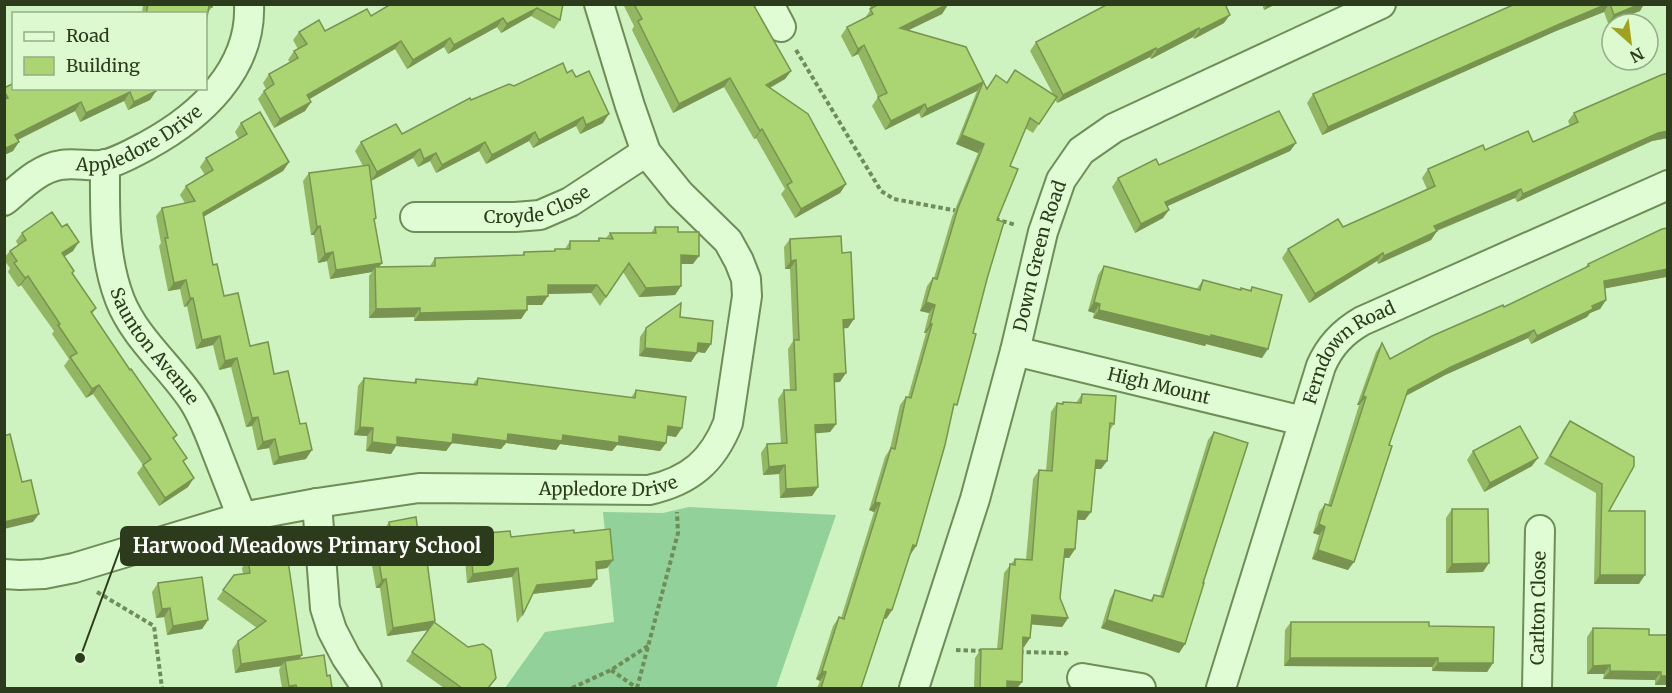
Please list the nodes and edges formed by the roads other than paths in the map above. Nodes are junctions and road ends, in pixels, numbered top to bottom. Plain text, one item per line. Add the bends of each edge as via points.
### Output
1 (249, 4) edge
2 (599, 4) edge
3 (1371, 6) edge
4 (646, 152) junction
5 (105, 164) junction
6 (1668, 184) edge
7 (4, 201) edge
8 (414, 216) dead end
9 (1015, 351) junction
10 (1303, 421) junction
11 (317, 503) junction
12 (242, 517) junction
13 (1541, 529) dead end
14 (4, 574) edge
15 (1082, 678) road end
16 (367, 688) edge
17 (914, 688) edge
18 (1141, 688) edge
19 (1221, 688) edge
20 (1537, 688) edge

1 - 5 street, Appledore Drive via 246,38 236,64 218,90 166,135
2 - 4 street, Appledore Drive
3 - 9 street, Down Green Road via 1114,128 1081,151 1061,180 1042,232
4 - 8 street, Croyde Close via 570,202 540,215
4 - 11 street, Appledore Drive via 680,194 728,241 746,279 747,296 728,423 720,443 697,470 649,490 419,488
5 - 7 street, Appledore Drive via 62,165 46,170
5 - 12 street, Saunton Avenue via 106,240 120,300 143,339 195,405
6 - 10 street, Ferndown Road via 1348,330 1327,353
9 - 10 street, High Mount
9 - 17 street, Down Green Road via 975,499
10 - 19 street, Ferndown Road
11 - 12 street, Appledore Drive
11 - 16 street via 325,608 341,648
12 - 14 street, Appledore Drive via 74,567 44,574
13 - 20 street, Carlton Close
15 - 18 street

